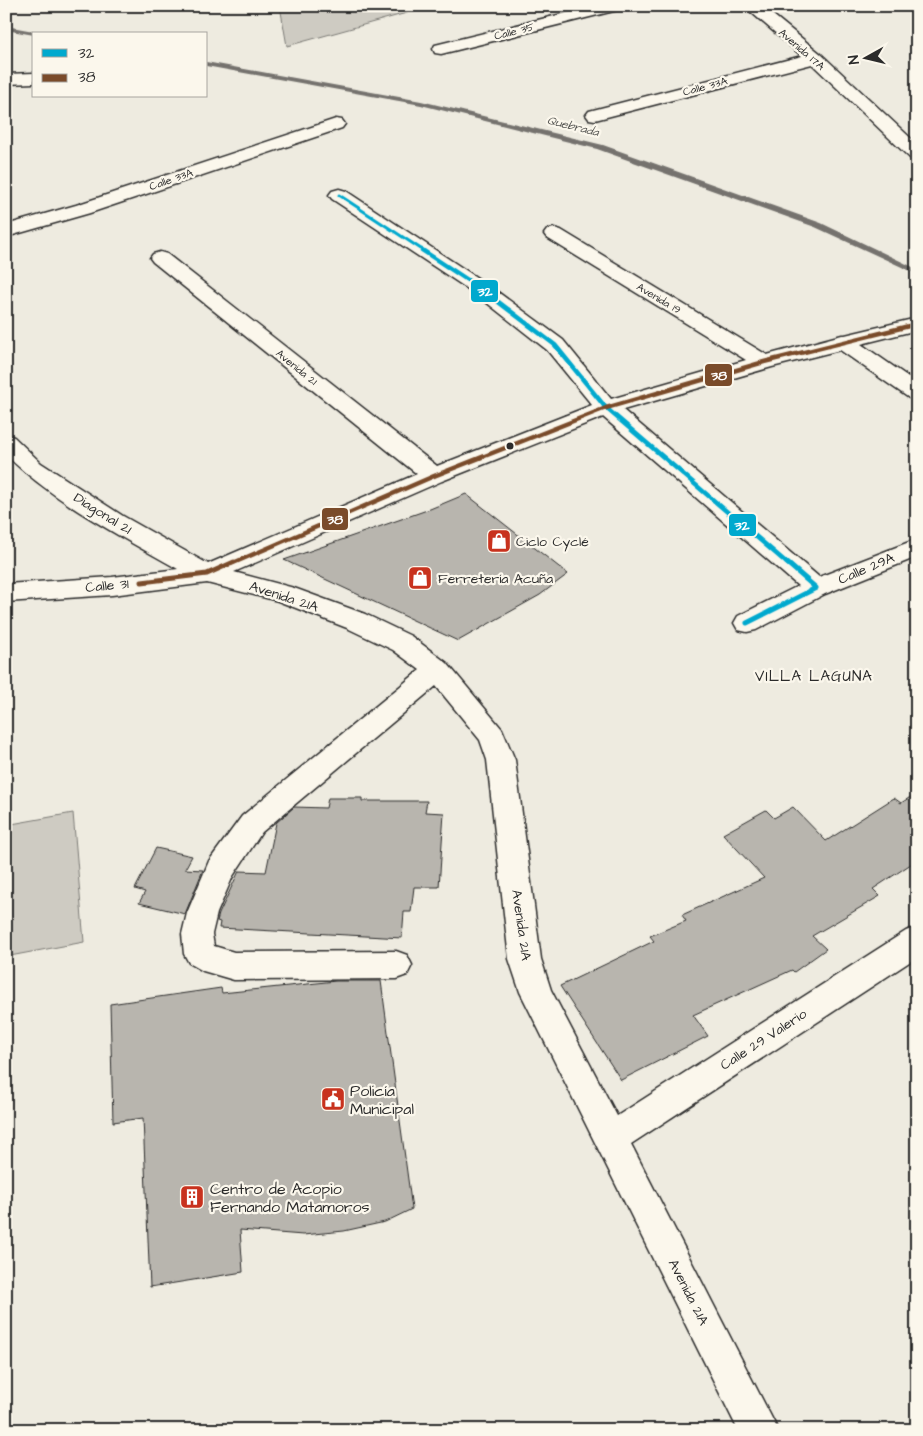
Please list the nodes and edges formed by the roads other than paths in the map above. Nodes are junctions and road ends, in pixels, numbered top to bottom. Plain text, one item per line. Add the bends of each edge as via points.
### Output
1 (616, 6) edge
2 (752, 6) edge
3 (441, 49) dead end
4 (815, 58) junction
5 (32, 78) edge
6 (6, 79) edge
7 (595, 115) dead end
8 (336, 124) dead end
9 (917, 154) edge
10 (339, 195) dead end
11 (6, 231) edge
12 (554, 234) dead end
13 (160, 258) dead end
14 (917, 324) edge
15 (842, 341) junction
16 (764, 362) junction
17 (917, 393) edge
18 (606, 408) junction
19 (6, 442) edge
20 (434, 476) junction
21 (917, 547) edge
22 (208, 574) junction
23 (816, 588) junction
24 (6, 593) edge
25 (747, 623) dead end
26 (438, 670) junction
27 (917, 940) edge
28 (396, 965) dead end
29 (610, 1139) junction
30 (759, 1430) edge

1 - 3 street, Calle 35
2 - 4 street, Avenida 17A
4 - 7 street, Calle 33A
4 - 9 street, Avenida 17A
5 - 6 street
8 - 11 street, Calle 33A via 83,210
10 - 18 street via 484,291 555,345
12 - 16 street, Avenida 19
13 - 20 street, Avenida 21
14 - 15 street
15 - 16 street
15 - 17 street
16 - 18 street
18 - 20 street
18 - 23 street
19 - 22 street, Diagonal 21 via 33,468 106,517
20 - 22 street
21 - 23 street, Calle 29A
22 - 24 street, Calle 31 via 112,586
22 - 26 street, Avenida 21A via 285,594 356,621 402,643
23 - 25 street, Calle 29A
26 - 28 street via 252,824 220,870 197,934 200,954 234,966
26 - 29 street, Avenida 21A via 492,736 497,747 525,959 536,992
27 - 29 street, Calle 29 Valerio
29 - 30 street, Avenida 21A

